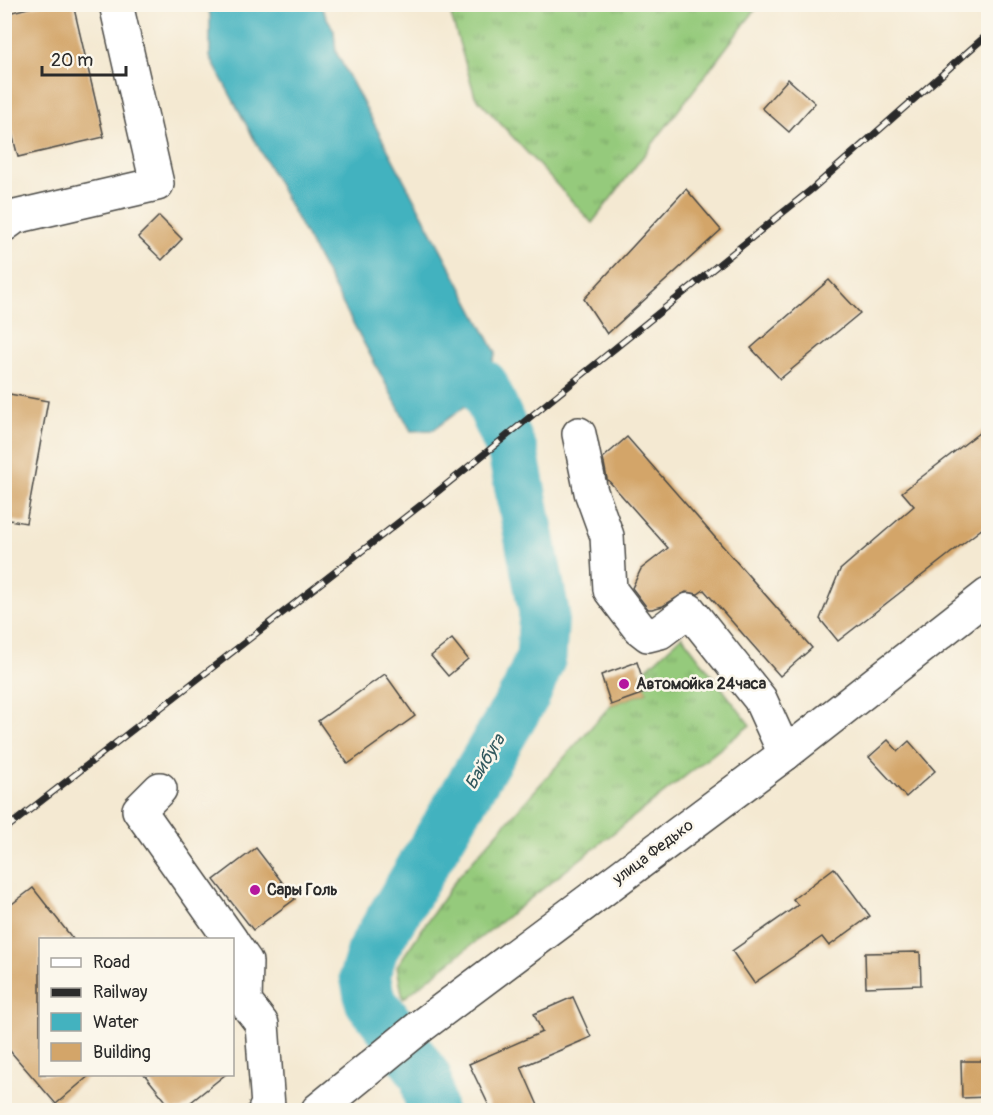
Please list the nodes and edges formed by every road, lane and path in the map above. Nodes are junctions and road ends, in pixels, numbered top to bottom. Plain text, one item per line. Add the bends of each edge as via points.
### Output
1 (116, 4) edge
2 (4, 225) edge
3 (579, 435) dead end
4 (982, 608) edge
5 (785, 754) junction
6 (160, 789) dead end
7 (230, 938) edge
8 (234, 944) edge
9 (265, 1110) edge
10 (318, 1110) edge

1 - 2 main road via 157,184 15,218
3 - 5 main road via 591,492 607,536 610,590 648,635 660,633 689,610 760,699
4 - 5 main road, улица Федько
5 - 10 main road, улица Федько via 421,1026
6 - 7 main road via 140,810
8 - 9 main road via 246,962 245,1002 262,1024 268,1107

